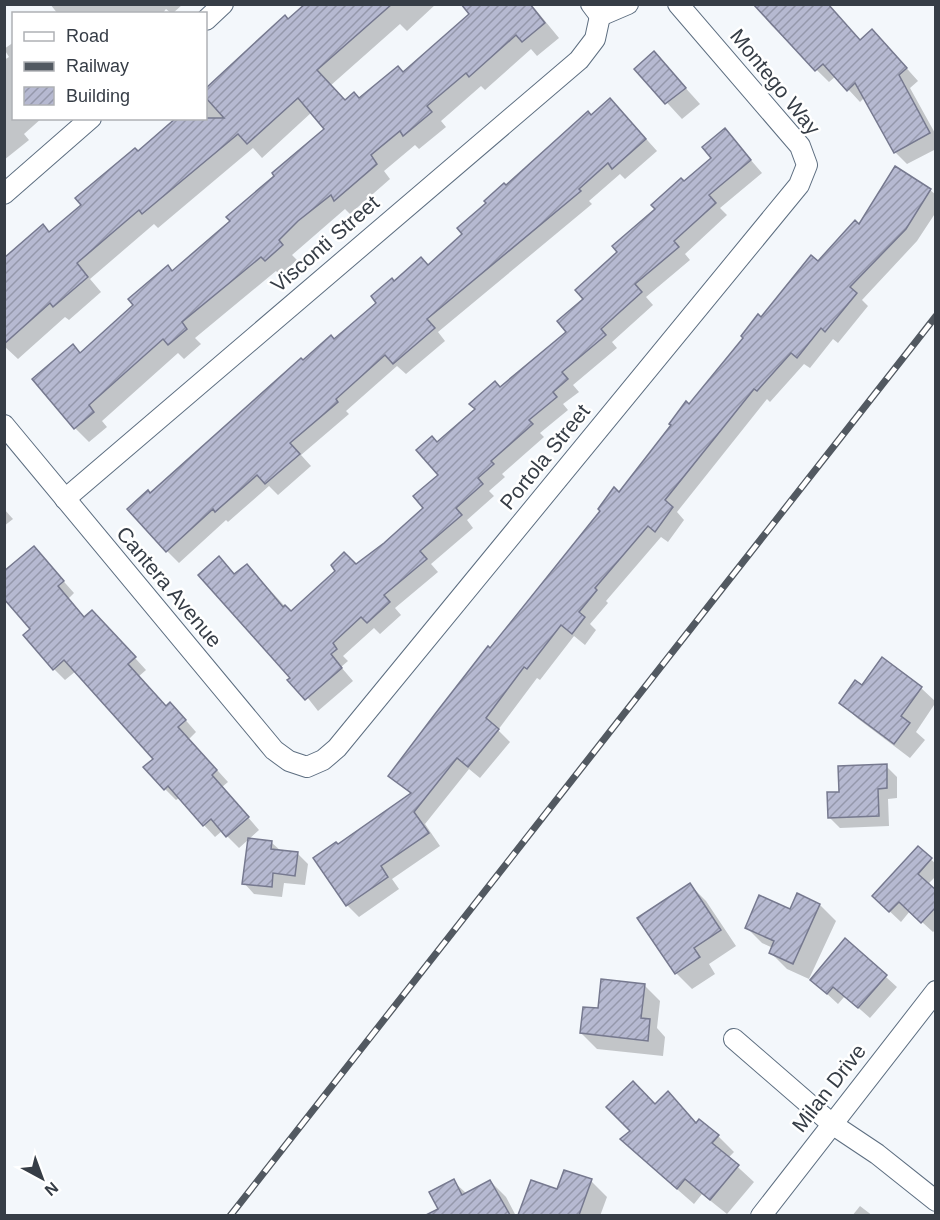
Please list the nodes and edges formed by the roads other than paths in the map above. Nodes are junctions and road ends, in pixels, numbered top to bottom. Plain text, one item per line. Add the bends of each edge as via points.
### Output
1 (223, 4) edge
2 (628, 4) edge
3 (678, 4) edge
4 (595, 10) edge
5 (207, 19) edge
6 (89, 120) edge
7 (807, 165) joint
8 (4, 194) edge
9 (4, 425) edge
10 (64, 499) junction
11 (307, 767) joint
12 (936, 991) edge
13 (734, 1039) dead end
14 (832, 1124) junction
15 (936, 1201) edge
16 (761, 1215) edge

1 - 5 street
2 - 4 street
3 - 7 street, Montego Way via 788,130
4 - 10 street, Visconti Street via 595,39 579,60
6 - 8 street
7 - 11 street, Portola Street via 787,202 337,748
9 - 10 street, Cantera Avenue
10 - 11 street, Cantera Avenue via 274,750
12 - 14 street, Milan Drive
13 - 14 street
14 - 15 street
14 - 16 street, Milan Drive

